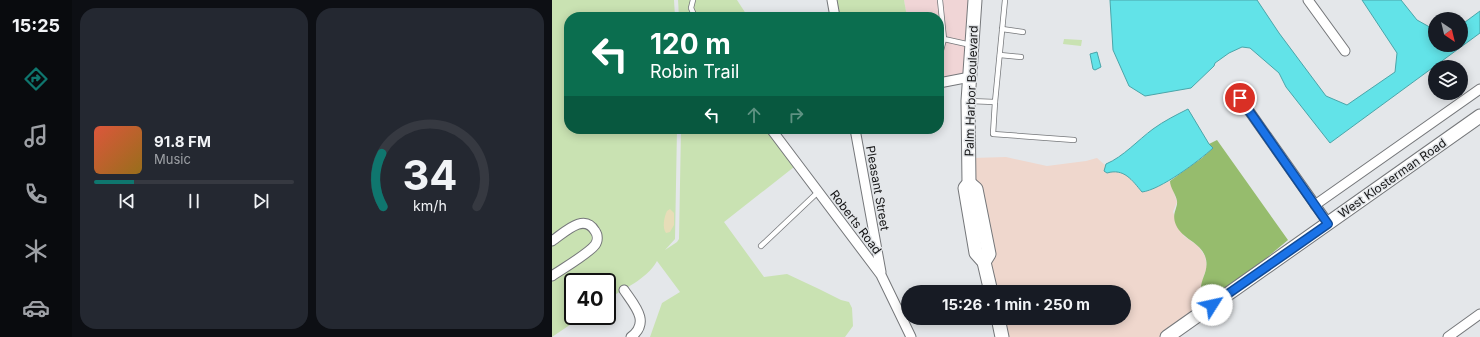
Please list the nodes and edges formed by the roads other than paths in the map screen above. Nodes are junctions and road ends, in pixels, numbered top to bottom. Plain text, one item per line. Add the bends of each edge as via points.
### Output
1 (693, 0) edge
2 (832, 0) edge
3 (940, 0) edge
4 (975, 0) edge
5 (1005, 0) edge
6 (1308, 0) edge
7 (693, 12) edge
8 (833, 12) edge
9 (941, 12) edge
10 (1002, 29) junction
11 (1023, 32) dead end
12 (944, 38) edge
13 (971, 45) junction
14 (1345, 51) dead end
15 (1000, 55) junction
16 (1021, 57) dead end
17 (970, 78) junction
18 (944, 82) edge
19 (1480, 89) edge
20 (1240, 98) dead end
21 (968, 101) junction
22 (995, 102) junction
23 (1480, 116) edge
24 (775, 134) edge
25 (855, 134) edge
26 (1074, 140) dead end
27 (818, 192) junction
28 (1315, 205) junction
29 (1328, 224) junction
30 (552, 241) edge
31 (761, 246) dead end
32 (881, 275) junction
33 (552, 276) edge
34 (989, 285) edge
35 (624, 290) dead end
36 (1480, 314) edge
37 (999, 325) edge
38 (631, 337) edge
39 (911, 337) edge
40 (1002, 337) edge
41 (1169, 337) edge
42 (1448, 337) edge

1 - 7 lane
2 - 8 street
3 - 9 lane
4 - 13 street, Palm Harbor Boulevard
5 - 10 lane
6 - 14 street
10 - 11 lane
10 - 15 lane
12 - 13 lane
13 - 17 street, Palm Harbor Boulevard
15 - 16 lane
15 - 22 lane
17 - 18 street
17 - 21 street, Palm Harbor Boulevard
19 - 28 street
20 - 28 street
21 - 22 lane
21 - 34 street, Palm Harbor Boulevard via 969,183 976,189 989,254 984,262
22 - 26 lane via 993,134
23 - 29 street, West Klosterman Road
24 - 27 street, Roberts Road
25 - 32 street, Pleasant Street
27 - 31 lane
27 - 32 street, Roberts Road
28 - 29 street
29 - 41 street, West Klosterman Road
30 - 33 street via 579,223 586,222 596,232 597,239 589,250
32 - 39 street, Roberts Road
35 - 38 street via 640,316 639,329
36 - 42 street
37 - 40 street

